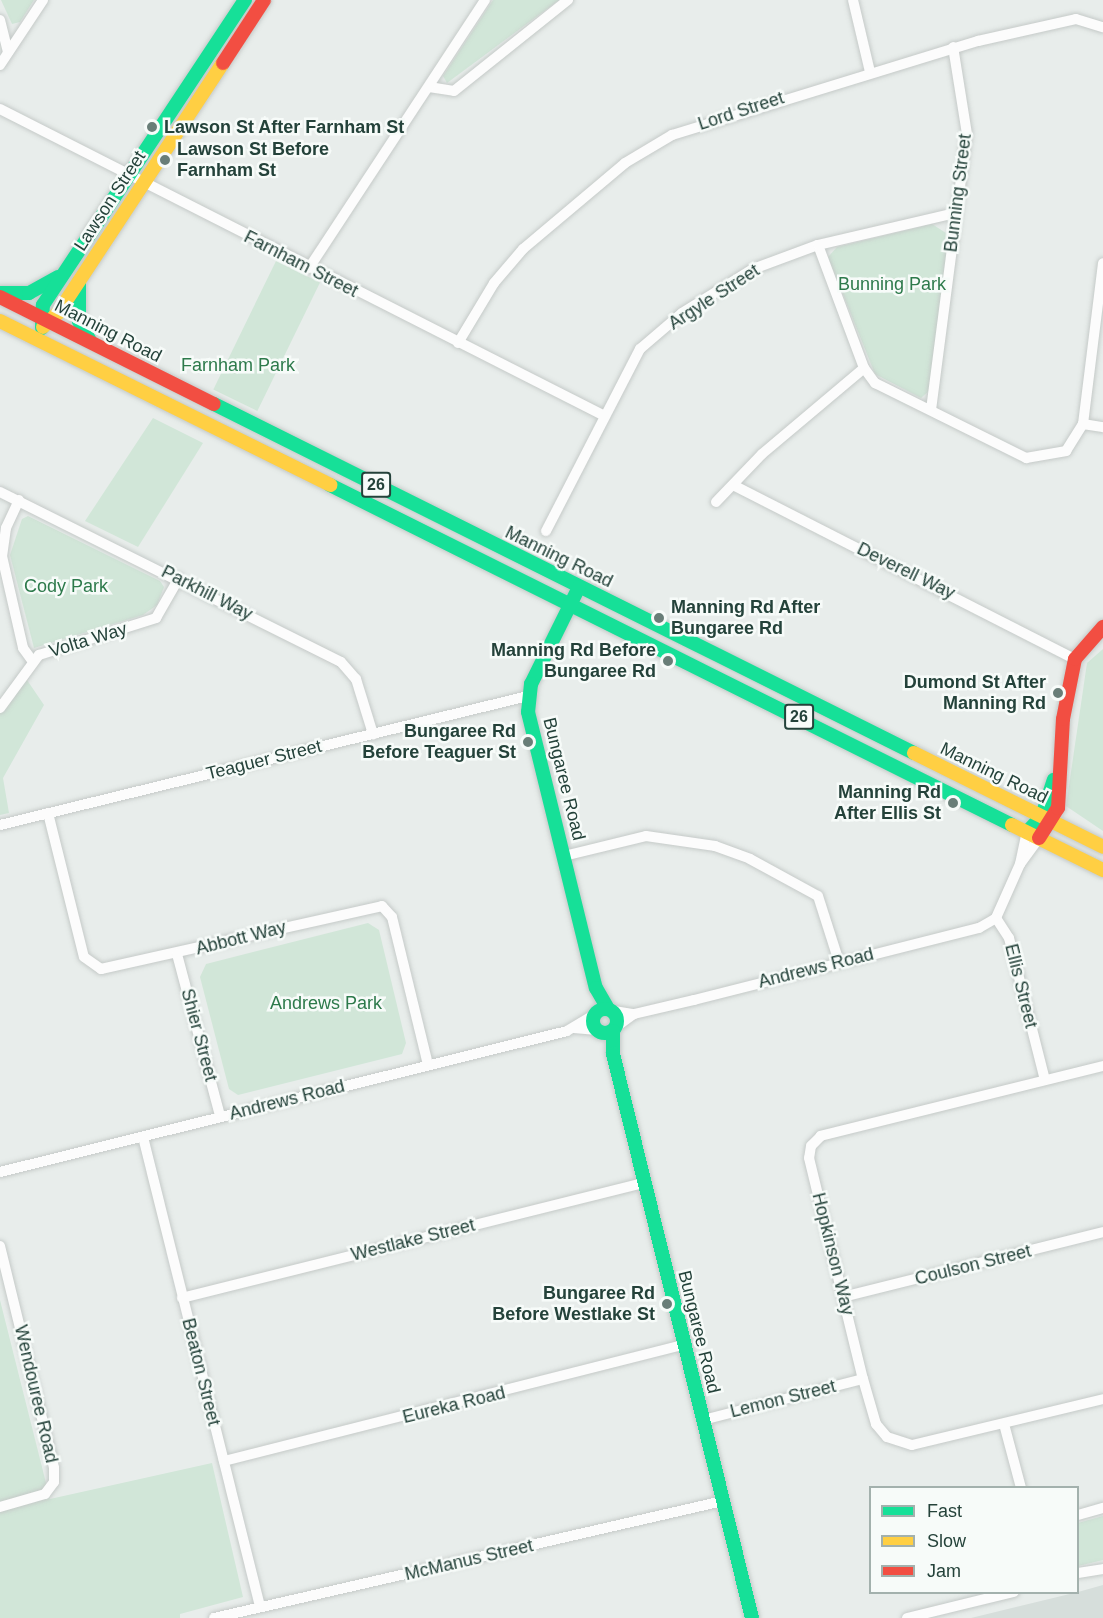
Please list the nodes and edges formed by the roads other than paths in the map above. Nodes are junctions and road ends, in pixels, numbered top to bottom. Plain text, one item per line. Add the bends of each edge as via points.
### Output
1 (43, 0) edge
2 (244, 0) edge
3 (264, 0) edge
4 (485, 0) edge
5 (568, 0) edge
6 (853, 0) edge
7 (0, 20) edge
8 (1103, 27) edge
9 (953, 47) junction
10 (8, 52) junction
11 (0, 65) edge
12 (870, 72) junction
13 (429, 87) junction
14 (0, 110) edge
15 (128, 173) junction
16 (144, 182) junction
17 (956, 213) junction
18 (818, 245) junction
19 (1103, 263) edge
20 (69, 265) junction
21 (309, 268) junction
22 (79, 281) junction
23 (0, 295) edge
24 (0, 321) edge
25 (44, 322) junction
26 (14, 329) junction
27 (90, 341) junction
28 (458, 343) junction
29 (54, 350) junction
30 (864, 368) junction
31 (931, 410) junction
32 (603, 416) junction
33 (1083, 424) junction
34 (1103, 427) edge
35 (735, 486) junction
36 (0, 492) edge
37 (19, 500) junction
38 (716, 502) dead end
39 (546, 531) dead end
40 (179, 578) junction
41 (579, 587) junction
42 (572, 603) junction
43 (1103, 627) edge
44 (1076, 659) junction
45 (33, 662) junction
46 (528, 696) junction
47 (0, 708) edge
48 (373, 734) junction
49 (48, 813) junction
50 (1047, 819) junction
51 (0, 825) edge
52 (1033, 835) junction
53 (1103, 847) edge
54 (564, 856) junction
55 (1103, 870) edge
56 (996, 918) junction
57 (177, 954) junction
58 (839, 962) junction
59 (603, 1012) junction
60 (634, 1014) junction
61 (574, 1028) junction
62 (606, 1030) junction
63 (428, 1065) junction
64 (1103, 1066) edge
65 (1045, 1080) junction
66 (220, 1116) junction
67 (143, 1137) junction
68 (0, 1172) edge
69 (644, 1183) junction
70 (1103, 1232) edge
71 (0, 1246) edge
72 (843, 1297) junction
73 (182, 1298) junction
74 (684, 1345) junction
75 (863, 1379) junction
76 (1103, 1399) edge
77 (703, 1420) junction
78 (1004, 1424) junction
79 (224, 1461) junction
80 (1020, 1486) edge
81 (723, 1501) junction
82 (0, 1507) edge
83 (1103, 1508) edge
84 (1079, 1514) edge
85 (1103, 1569) edge
86 (1079, 1575) edge
87 (1010, 1594) edge
88 (260, 1607) junction
89 (214, 1618) edge
90 (752, 1618) edge
91 (907, 1618) edge

1 - 10 street
2 - 15 main road, Lawson Street
3 - 16 main road, Lawson Street
4 - 13 street
5 - 13 street via 454,91
6 - 12 street
7 - 10 street
8 - 9 street, Lord Street via 1076,19
9 - 12 street, Lord Street
9 - 17 street, Bunning Street via 967,134
10 - 11 street
12 - 28 street, Lord Street via 672,135 625,163 523,249 494,283
13 - 21 street
14 - 15 street, Farnham Street
15 - 16 street, Farnham Street
15 - 20 main road, Lawson Street
16 - 21 street, Farnham Street
16 - 22 main road, Lawson Street
17 - 18 street, Argyle Street
17 - 31 street, Bunning Street
18 - 30 street
18 - 32 street, Argyle Street via 753,269 682,313 640,349
19 - 33 street
20 - 23 main road via 40,289
20 - 25 main road, Lawson Street
21 - 28 street, Farnham Street
22 - 25 main road, Lawson Street
22 - 27 main road via 79,321
23 - 25 main road, Manning Road / 26
24 - 26 main road, Manning Road / 26
25 - 26 main road
25 - 27 main road, Manning Road / 26
25 - 29 main road
26 - 29 main road, Manning Road / 26
27 - 41 main road, Manning Road / 26
28 - 32 street, Farnham Street
29 - 42 main road, Manning Road / 26
30 - 31 street via 876,383
30 - 35 street via 762,454
31 - 33 street via 1026,458 1066,451
32 - 39 street, Argyle Street
33 - 34 street
35 - 38 street
35 - 44 street, Deverell Way
36 - 37 street, Parkhill Way
37 - 40 street, Parkhill Way
37 - 45 street via 2,556 23,648
40 - 45 street, Volta Way via 156,618 48,649
40 - 48 street, Parkhill Way via 342,662 356,679
41 - 42 main road, Bungaree Road
41 - 50 main road, Manning Road / 26
42 - 46 main road, Bungaree Road
42 - 52 main road, Manning Road / 26
43 - 44 main road
44 - 50 main road
45 - 47 street, Volta Way
46 - 48 street, Teaguer Street
46 - 54 main road, Bungaree Road
48 - 49 street, Teaguer Street
49 - 51 street, Teaguer Street
49 - 57 street, Abbott Way via 88,962 109,970
50 - 52 main road
50 - 53 main road, Manning Road / 26
52 - 55 main road, Manning Road / 26
52 - 56 street
54 - 58 street via 646,836 715,846 750,859 818,896
54 - 59 main road, Bungaree Road
56 - 58 street, Andrews Road via 979,928
56 - 65 street, Ellis Street via 1009,938
57 - 63 street, Abbott Way via 382,906 392,917
57 - 66 street, Shier Street
58 - 60 street, Andrews Road
59 - 60 street, Andrews Road
59 - 61 street, Andrews Road
59 - 62 main road, Bungaree Road
59 - 62 main road, Bungaree Road
60 - 62 street, Andrews Road
61 - 62 street, Andrews Road
61 - 63 street, Andrews Road
62 - 69 main road, Bungaree Road
63 - 66 street, Andrews Road
64 - 65 street, Hopkinson Way
65 - 72 street, Hopkinson Way via 821,1136 811,1146
66 - 67 street, Andrews Road
67 - 68 street, Andrews Road
67 - 73 street, Beaton Street
69 - 73 street, Westlake Street
69 - 74 main road, Bungaree Road
70 - 72 street, Coulson Street
71 - 82 street, Wendouree Road via 54,1482 35,1499
72 - 75 street, Hopkinson Way
73 - 79 street, Beaton Street
74 - 77 main road, Bungaree Road
74 - 79 street, Eureka Road
75 - 77 street, Lemon Street
75 - 78 street, Hopkinson Way via 876,1424 902,1444
76 - 78 street, Hopkinson Way
77 - 81 main road, Bungaree Road
78 - 80 street
79 - 88 street, Beaton Street
81 - 88 street, McManus Street
81 - 90 main road, Bungaree Road
83 - 84 street
85 - 86 street
87 - 91 street
88 - 89 street, McManus Street

